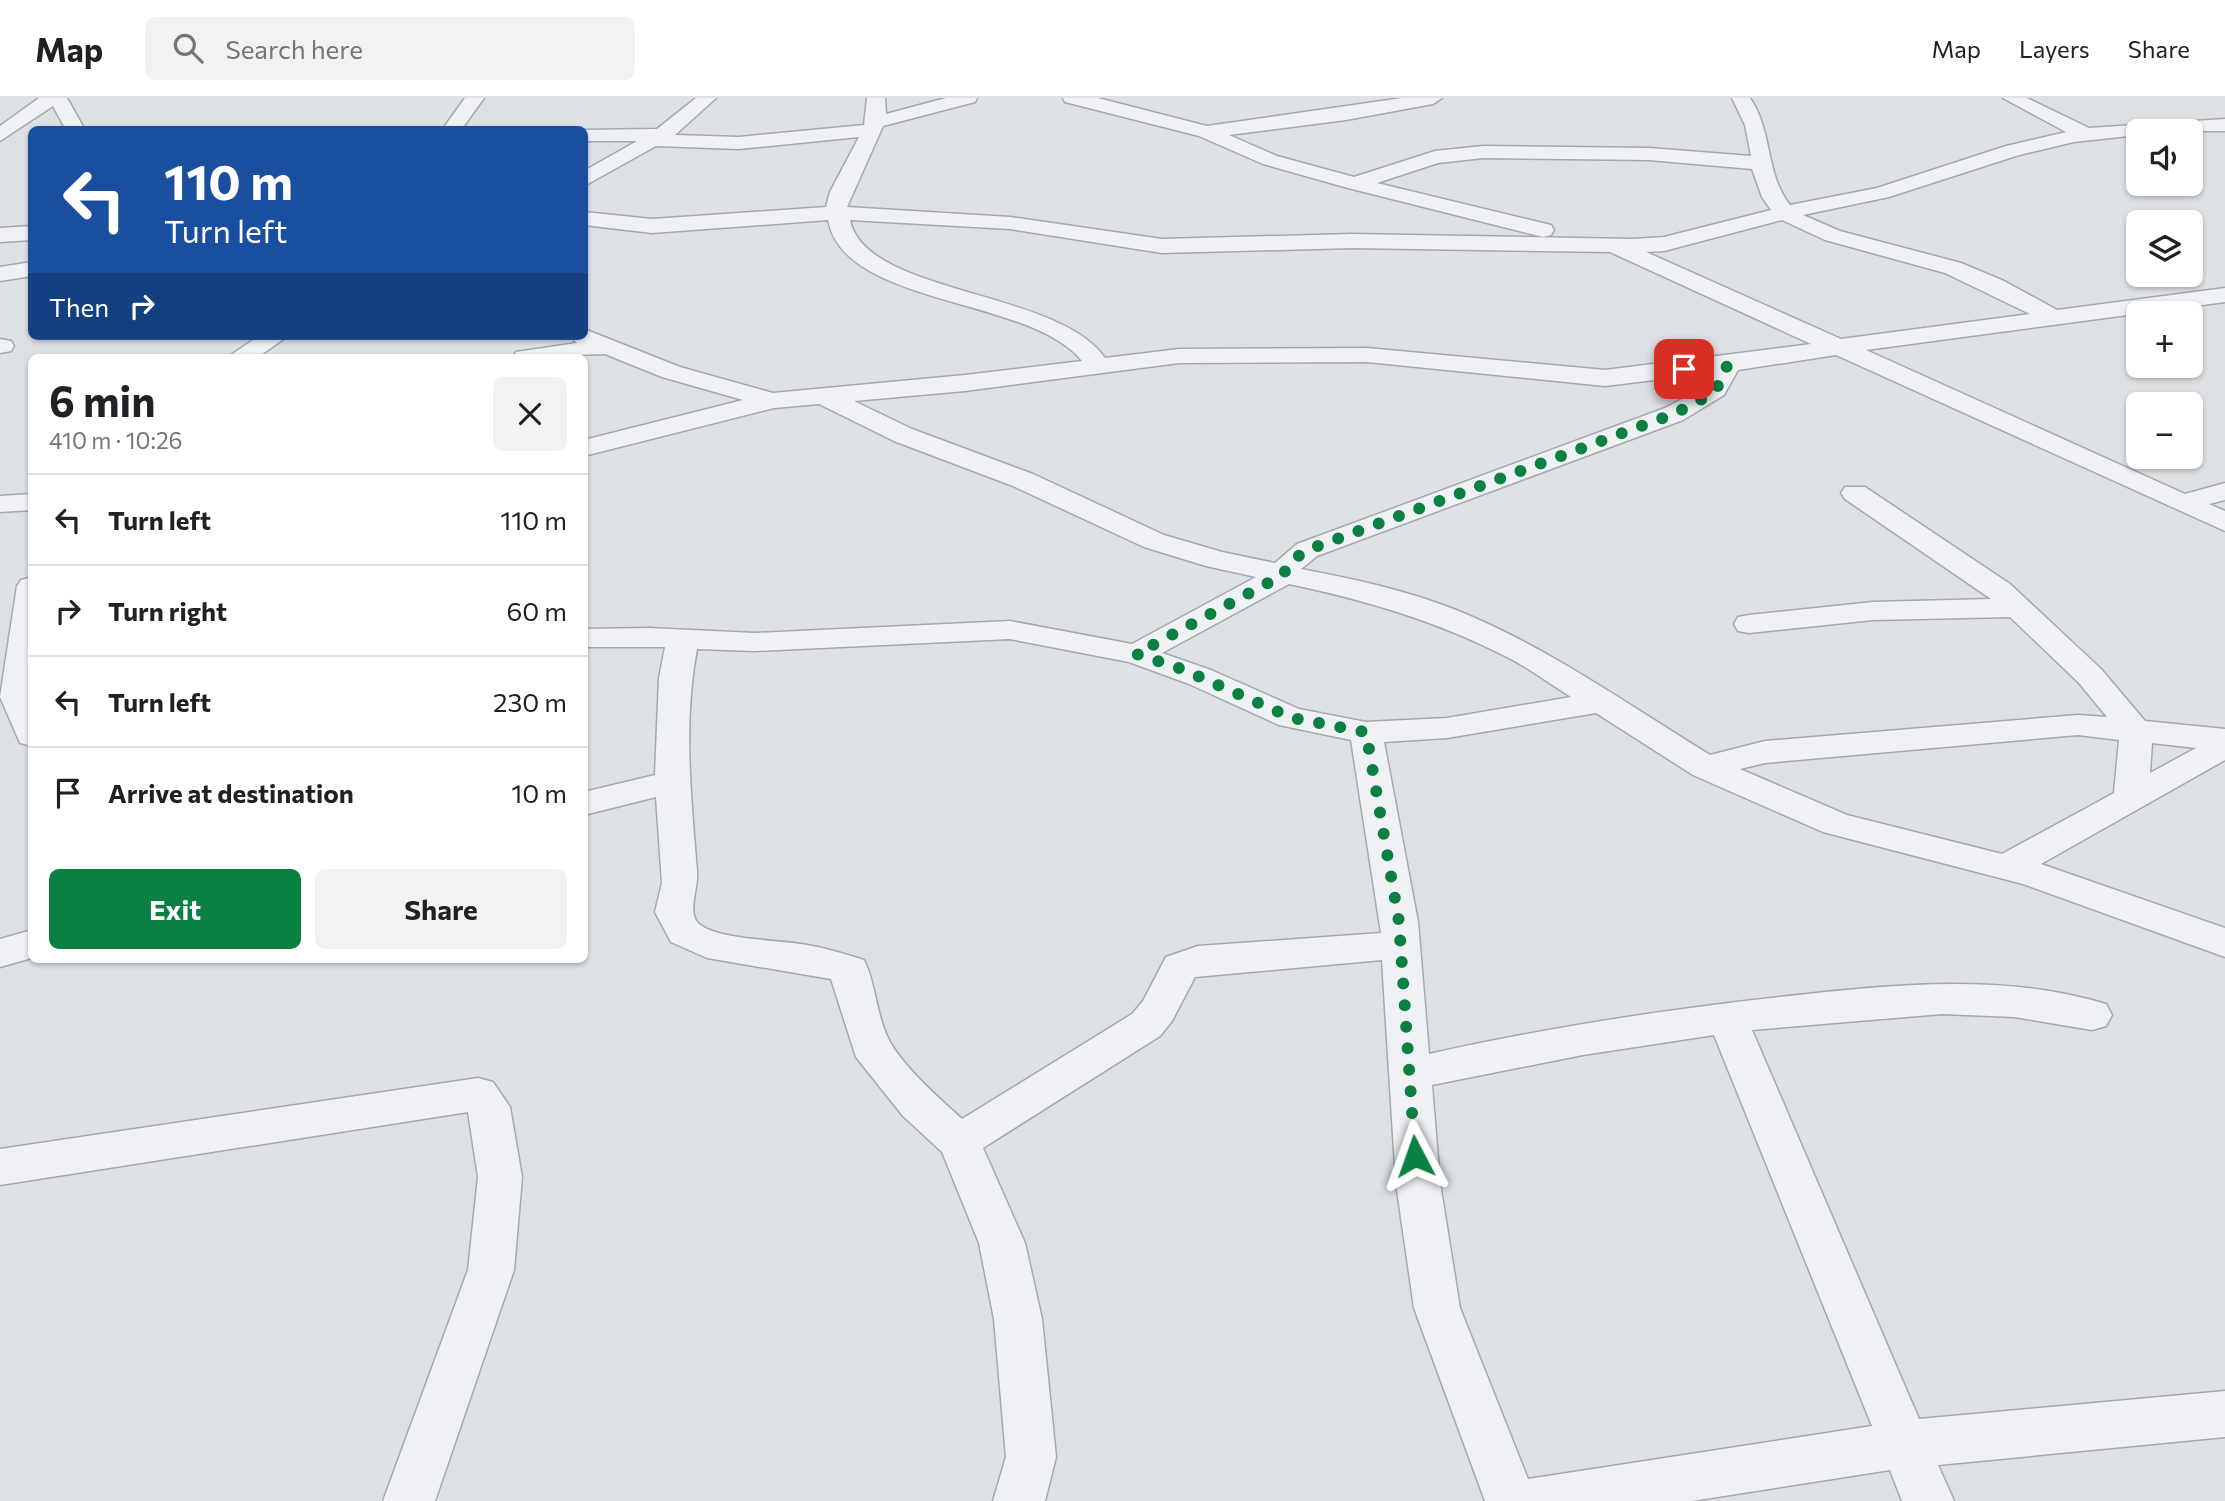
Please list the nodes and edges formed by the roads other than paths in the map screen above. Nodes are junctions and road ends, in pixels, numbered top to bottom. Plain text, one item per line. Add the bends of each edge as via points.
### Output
1 (51, 98) edge
2 (58, 98) edge
3 (475, 98) edge
4 (706, 98) edge
5 (876, 98) edge
6 (968, 98) edge
7 (1072, 98) edge
8 (1433, 98) edge
9 (1741, 98) edge
10 (2012, 98) edge
11 (2225, 125) edge
12 (74, 126) edge
13 (454, 126) edge
14 (872, 127) junction
15 (2, 130) edge
16 (1206, 132) junction
17 (588, 135) edge
18 (2087, 135) junction
19 (658, 138) junction
20 (1759, 163) junction
21 (588, 178) edge
22 (1354, 184) junction
23 (836, 213) junction
24 (1784, 213) junction
25 (588, 218) edge
26 (28, 233) edge
27 (0, 235) edge
28 (1602, 246) junction
29 (28, 270) edge
30 (0, 274) edge
31 (2225, 295) edge
32 (2055, 319) junction
33 (588, 338) edge
34 (268, 340) edge
35 (610, 346) junction
36 (1837, 346) junction
37 (245, 354) edge
38 (548, 354) edge
39 (1727, 364) junction
40 (1098, 366) junction
41 (822, 395) junction
42 (774, 400) junction
43 (588, 447) edge
44 (2225, 491) edge
45 (1855, 493) dead end
46 (2183, 503) junction
47 (2225, 522) edge
48 (1283, 575) junction
49 (2018, 608) junction
50 (28, 614) edge
51 (1749, 624) dead end
52 (588, 638) edge
53 (683, 638) junction
54 (1136, 654) junction
55 (16, 696) edge
56 (1601, 702) junction
57 (28, 726) edge
58 (1366, 732) junction
59 (2136, 732) junction
60 (2225, 740) edge
61 (2225, 746) edge
62 (1705, 767) junction
63 (672, 782) junction
64 (2131, 796) junction
65 (588, 803) edge
66 (2007, 867) junction
67 (2225, 943) edge
68 (28, 945) edge
69 (1400, 945) junction
70 (0, 954) edge
71 (2092, 1015) dead end
72 (1727, 1018) junction
73 (1409, 1074) junction
74 (959, 1142) junction
75 (0, 1167) edge
76 (2225, 1413) edge
77 (1905, 1444) junction
78 (409, 1501) edge
79 (1019, 1501) edge
80 (1511, 1501) edge
81 (1535, 1501) edge
82 (1928, 1501) edge

1 - 15 street
2 - 12 street
3 - 13 street
4 - 19 street
5 - 14 street via 879,107
6 - 14 street
7 - 16 street
8 - 16 street
9 - 20 street via 1753,111 1760,140
10 - 18 street
11 - 18 street
14 - 19 street via 739,143
14 - 23 street via 842,189
16 - 22 street via 1270,160
17 - 19 street
18 - 24 street via 2013,150 1882,193
19 - 21 street
20 - 22 street via 1649,154 1483,152 1435,157
20 - 24 street
22 - 28 street
23 - 25 street via 652,226
23 - 28 street via 1010,223 1162,246 1352,241
23 - 40 street via 860,255 885,270 1048,329 1088,350
24 - 28 street via 1664,244
24 - 32 street via 1820,231 1926,260 2024,297
26 - 27 street
28 - 36 street via 1640,257
29 - 30 street
31 - 32 street
32 - 36 street
33 - 35 street
34 - 37 street
35 - 38 street
35 - 42 street via 671,372
36 - 39 street
36 - 46 street
39 - 40 street via 1605,377 1355,355 1191,356
39 - 48 street via 1726,379 1713,393 1674,414 1307,550 1290,562
40 - 41 street
41 - 42 street
41 - 48 street via 903,435 1023,480 1154,541
42 - 43 street
44 - 46 street
45 - 49 street via 1999,590
46 - 47 street
48 - 54 street
48 - 56 street via 1367,591 1444,616 1520,651
49 - 51 street via 1873,611
49 - 59 street via 2090,676
50 - 55 street
52 - 53 street
53 - 54 street via 755,642 1010,630
53 - 63 street via 675,678
54 - 58 street via 1292,718
55 - 57 street
56 - 58 street via 1447,728
56 - 62 street
58 - 69 street
59 - 60 street
59 - 62 street via 2078,725 1931,736 1765,752
59 - 64 street
61 - 64 street
62 - 66 street via 1836,824
63 - 65 street
63 - 74 street via 680,883 674,912 684,932 707,944 850,970 851,988 870,1046 918,1104
64 - 66 street via 2088,825
66 - 67 street
68 - 70 street
69 - 73 street
69 - 74 street via 1198,960 1180,967 1146,1026
71 - 72 street via 2004,1001 1908,1000
72 - 73 street via 1512,1050
72 - 77 street
73 - 80 street via 1418,1183 1437,1308
74 - 79 street via 1002,1243 1018,1318 1031,1457
75 - 78 street via 478,1094 489,1107 500,1177 491,1270
76 - 77 street
77 - 81 street
77 - 82 street

